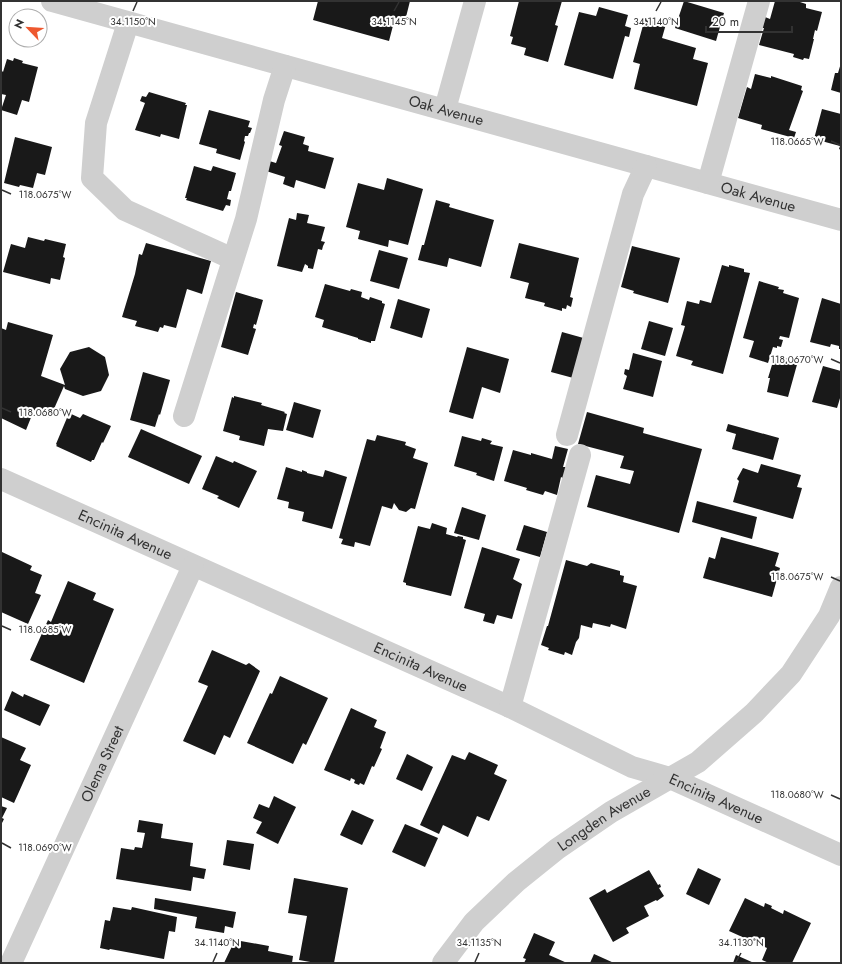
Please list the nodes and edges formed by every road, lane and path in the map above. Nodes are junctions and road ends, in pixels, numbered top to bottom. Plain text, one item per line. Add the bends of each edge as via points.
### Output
1 (52, 1) edge
2 (475, 1) edge
3 (759, 1) edge
4 (128, 23) junction
5 (285, 66) junction
6 (445, 109) junction
7 (646, 166) junction
8 (708, 183) junction
9 (841, 220) edge
10 (233, 259) junction
11 (184, 416) dead end
12 (567, 435) dead end
13 (580, 455) dead end
14 (1, 479) edge
15 (194, 566) junction
16 (841, 587) edge
17 (510, 707) junction
18 (670, 778) junction
19 (841, 855) edge
20 (11, 963) edge
21 (442, 963) edge

1 - 4 street, Oak Avenue
2 - 6 street
3 - 8 street
4 - 5 street, Oak Avenue
4 - 10 street via 96,123 92,178 125,210
5 - 6 street, Oak Avenue
5 - 10 street via 274,100 246,219
6 - 7 street, Oak Avenue
7 - 8 street, Oak Avenue
7 - 12 street via 633,194
8 - 9 street, Oak Avenue
10 - 11 street
13 - 17 street
14 - 15 street, Encinita Avenue
15 - 17 street, Encinita Avenue
15 - 20 street, Olema Street
16 - 18 street, Longden Avenue via 829,616 791,674 754,713 716,747 698,762
17 - 18 street, Encinita Avenue via 632,766
18 - 19 street, Encinita Avenue
18 - 21 street, Longden Avenue via 611,812 557,849 516,882 474,922

